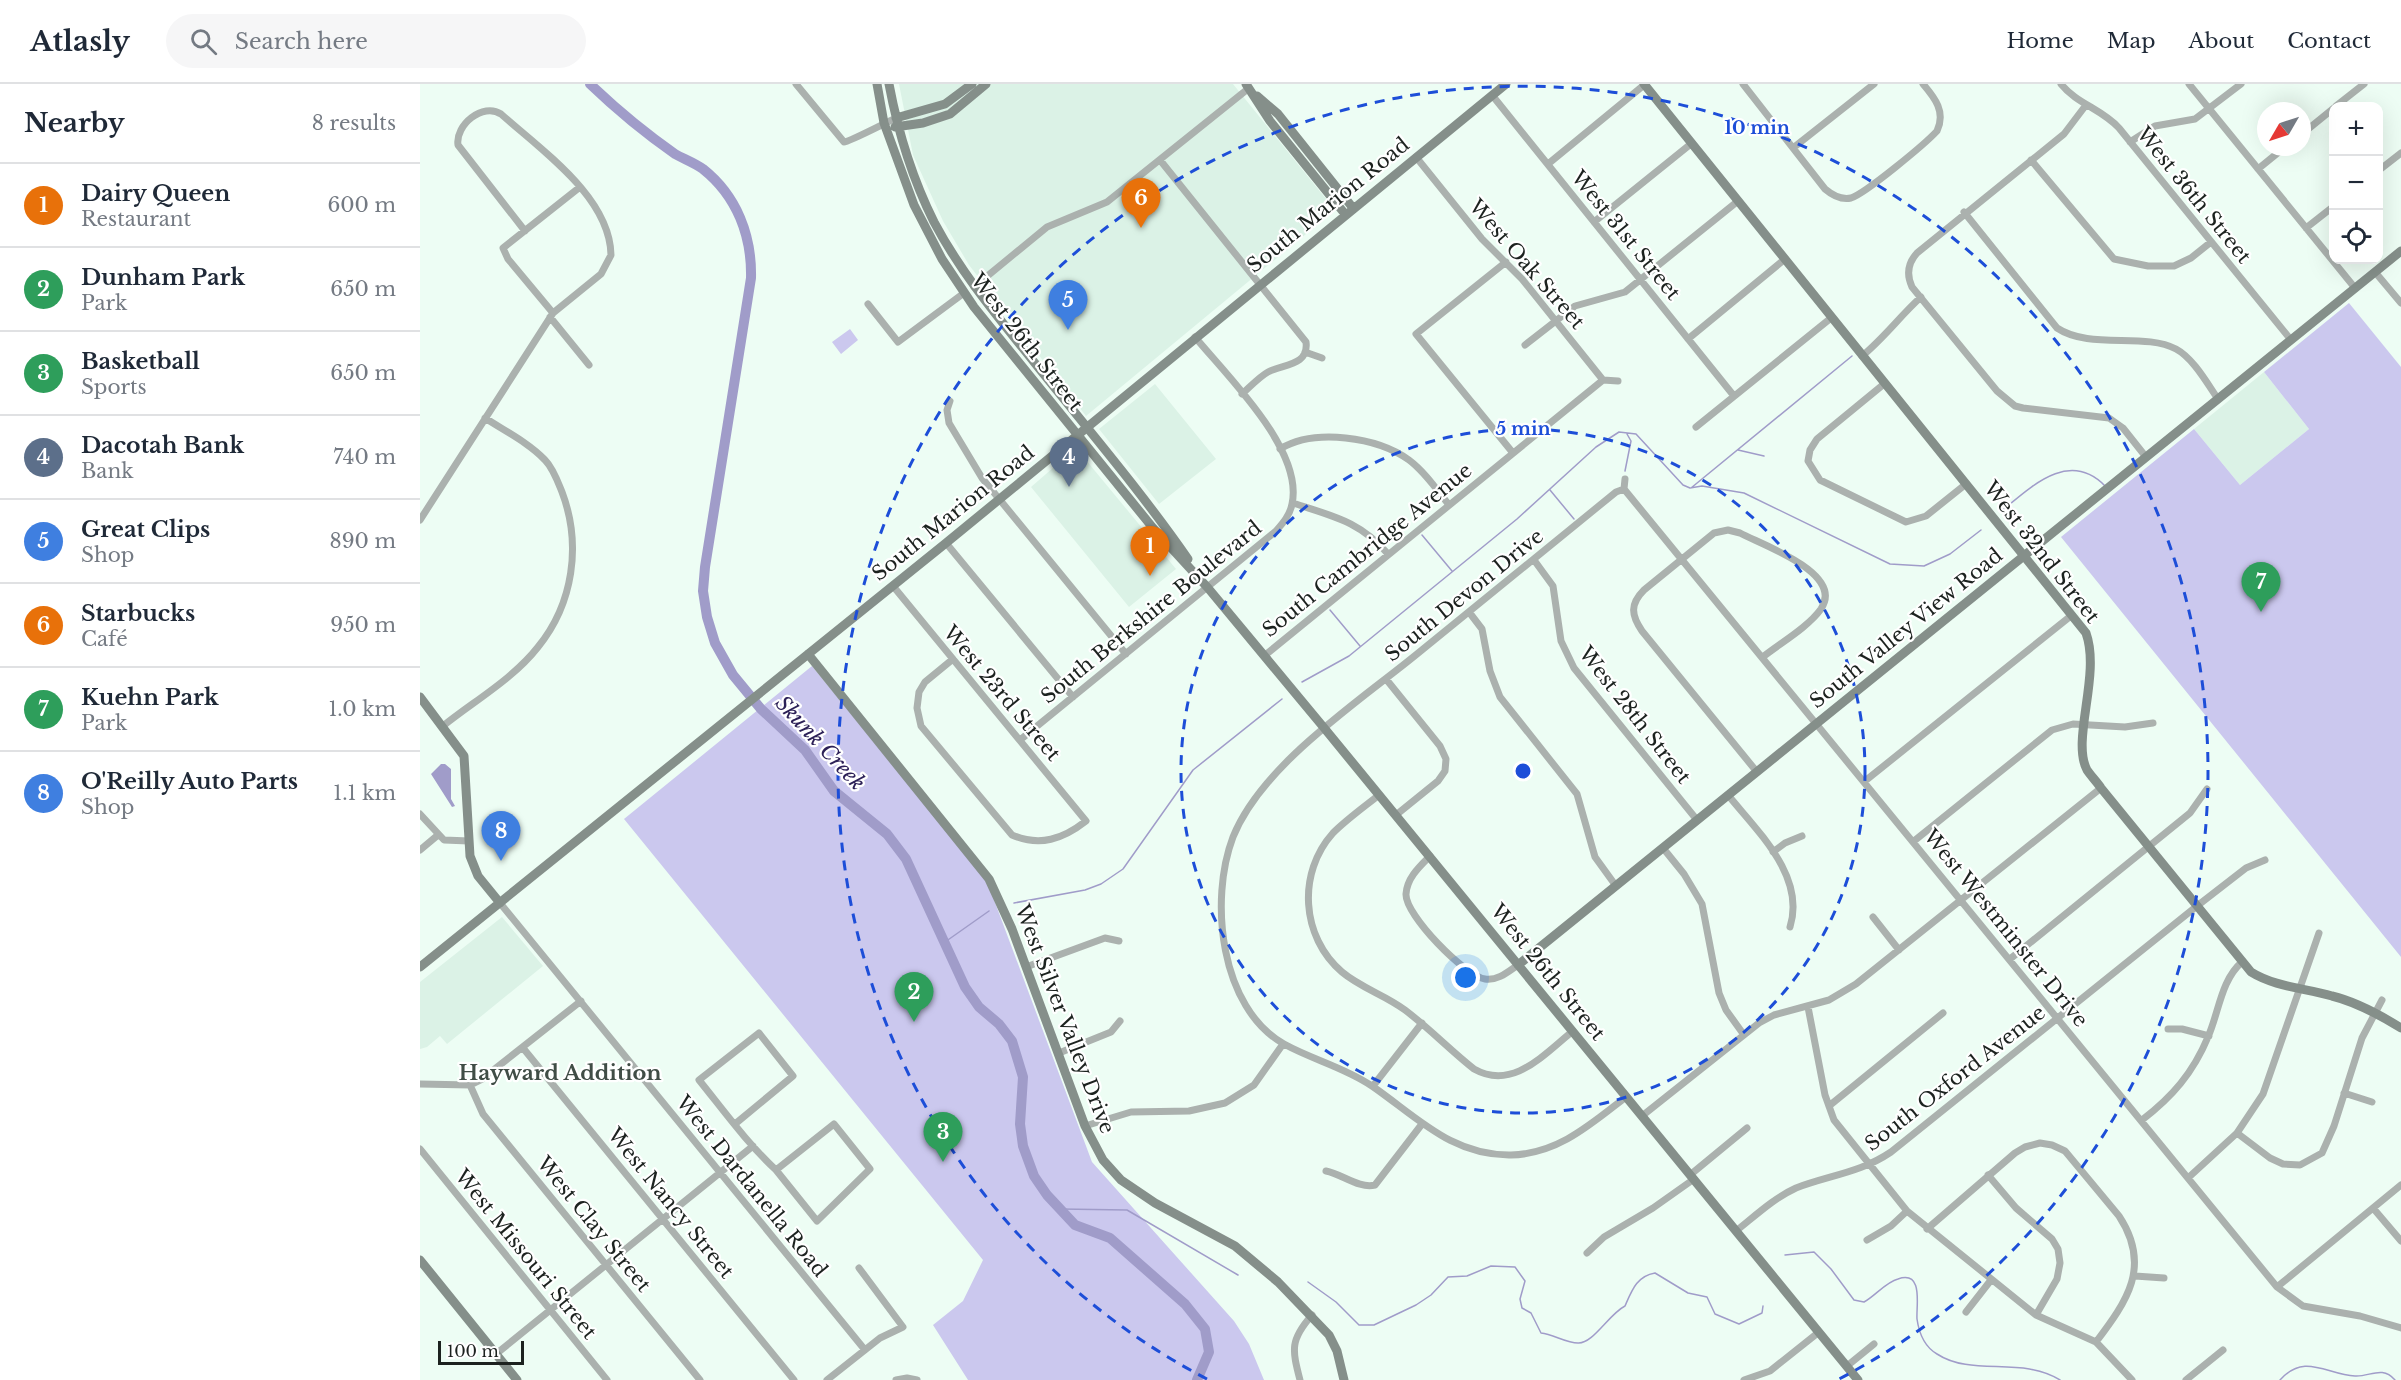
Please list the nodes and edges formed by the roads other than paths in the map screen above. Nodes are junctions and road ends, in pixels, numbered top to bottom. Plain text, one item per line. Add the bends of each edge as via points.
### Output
1 (796, 84) edge
2 (877, 84) edge
3 (889, 84) edge
4 (972, 84) edge
5 (986, 84) edge
6 (1506, 84) edge
7 (1644, 84) edge
8 (1874, 84) edge
9 (1923, 84) edge
10 (2061, 84) edge
11 (2189, 84) edge
12 (2241, 84) edge
13 (2364, 84) edge
14 (1250, 85) edge
15 (1746, 85) edge
16 (1492, 95) junction
17 (2341, 102) edge
18 (2086, 105) junction
19 (2209, 109) junction
20 (2329, 112) edge
21 (884, 123) junction
22 (898, 123) junction
23 (2311, 127) edge
24 (2130, 142) junction
25 (1692, 143) junction
26 (1793, 148) junction
27 (2401, 153) edge
28 (2274, 156) edge
29 (1416, 157) junction
30 (1160, 159) junction
31 (2031, 160) junction
32 (1548, 164) junction
33 (2383, 168) edge
34 (2258, 169) junction
35 (580, 187) junction
36 (1738, 201) junction
37 (1353, 208) junction
38 (2329, 210) edge
39 (1964, 212) junction
40 (918, 213) junction
41 (1345, 214) junction
42 (1594, 222) junction
43 (2306, 228) junction
44 (525, 231) junction
45 (2211, 242) junction
46 (2401, 251) edge
47 (1785, 259) junction
48 (1506, 262) junction
49 (2375, 272) junction
50 (1641, 281) junction
51 (1260, 283) junction
52 (974, 286) junction
53 (2355, 288) junction
54 (964, 293) junction
55 (1921, 297) junction
56 (2401, 303) edge
57 (868, 304) dead end
58 (552, 315) junction
59 (1831, 318) junction
60 (1555, 321) junction
61 (1195, 337) junction
62 (1688, 339) junction
63 (2291, 340) junction
64 (1525, 345) dead end
65 (1305, 352) junction
66 (1862, 356) junction
67 (1322, 358) dead end
68 (1032, 360) junction
69 (589, 365) dead end
70 (1603, 380) junction
71 (1618, 381) dead end
72 (1884, 384) junction
73 (1242, 394) junction
74 (1734, 396) junction
75 (2218, 399) junction
76 (950, 401) dead end
77 (485, 418) junction
78 (1696, 427) dead end
79 (1086, 428) junction
80 (1077, 435) junction
81 (1280, 449) junction
82 (1513, 453) junction
83 (2146, 457) junction
84 (1625, 480) dead end
85 (1966, 484) junction
86 (1624, 489) junction
87 (999, 498) junction
88 (1293, 503) junction
89 (1449, 505) junction
90 (420, 520) edge
91 (946, 543) junction
92 (1388, 554) junction
93 (2024, 555) junction
94 (1682, 558) junction
95 (1534, 560) junction
96 (892, 586) junction
97 (1208, 588) junction
98 (1469, 612) junction
99 (2072, 615) junction
100 (808, 654) junction
101 (1126, 654) junction
102 (1264, 656) junction
103 (1764, 656) junction
104 (953, 659) junction
105 (1386, 679) junction
106 (420, 696) edge
107 (1073, 697) junction
108 (1818, 722) junction
109 (2153, 723) dead end
110 (2084, 724) junction
111 (443, 726) junction
112 (1325, 729) junction
113 (1020, 740) junction
114 (1757, 772) junction
115 (1866, 781) junction
116 (2101, 788) junction
117 (2207, 789) dead end
118 (1379, 795) junction
119 (1728, 795) junction
120 (420, 814) edge
121 (1396, 815) junction
122 (1697, 820) junction
123 (438, 835) junction
124 (1802, 836) dead end
125 (1914, 841) junction
126 (469, 842) junction
127 (1663, 848) junction
128 (2150, 848) junction
129 (420, 850) edge
130 (1773, 852) junction
131 (1430, 856) junction
132 (2265, 860) dead end
133 (1616, 886) junction
134 (1961, 900) junction
135 (500, 903) junction
136 (2197, 906) junction
137 (1873, 917) dead end
138 (1790, 927) dead end
139 (2319, 933) dead end
140 (1119, 942) dead end
141 (1899, 950) junction
142 (2010, 959) junction
143 (2242, 962) junction
144 (1518, 965) junction
145 (420, 967) edge
146 (1026, 967) junction
147 (2301, 989) junction
148 (2382, 1000) dead end
149 (580, 1001) junction
150 (1808, 1007) junction
151 (2375, 1012) junction
152 (1943, 1013) dead end
153 (2057, 1018) junction
154 (1120, 1021) dead end
155 (1422, 1023) junction
156 (2401, 1028) edge
157 (2168, 1029) dead end
158 (1573, 1031) junction
159 (1744, 1035) junction
160 (2209, 1036) junction
161 (1283, 1044) junction
162 (523, 1048) junction
163 (1059, 1053) junction
164 (420, 1084) edge
165 (470, 1085) junction
166 (1373, 1086) junction
167 (2344, 1093) junction
168 (1626, 1097) junction
169 (2372, 1102) dead end
170 (1828, 1106) junction
171 (1642, 1116) junction
172 (2142, 1120) junction
173 (735, 1124) junction
174 (1422, 1124) junction
175 (1084, 1126) junction
176 (1747, 1128) dead end
177 (2237, 1133) junction
178 (753, 1146) junction
179 (420, 1149) edge
180 (1870, 1166) junction
181 (776, 1170) junction
182 (1326, 1171) dead end
183 (720, 1172) junction
184 (1988, 1175) junction
185 (1692, 1177) junction
186 (2188, 1178) junction
187 (2401, 1185) edge
188 (2373, 1208) junction
189 (1907, 1211) junction
190 (662, 1219) junction
191 (1927, 1229) junction
192 (1736, 1231) junction
193 (1867, 1240) dead end
194 (2401, 1241) edge
195 (1587, 1253) dead end
196 (420, 1260) edge
197 (605, 1265) junction
198 (859, 1268) dead end
199 (2134, 1276) junction
200 (2164, 1278) dead end
201 (1991, 1280) junction
202 (2277, 1287) junction
203 (550, 1310) junction
204 (1966, 1312) dead end
205 (1312, 1315) junction
206 (2036, 1315) junction
207 (2401, 1328) edge
208 (1819, 1332) junction
209 (2096, 1342) junction
210 (1874, 1344) dead end
211 (864, 1350) junction
212 (2223, 1350) dead end
213 (496, 1354) junction
214 (1847, 1366) junction
215 (517, 1380) edge
216 (607, 1380) edge
217 (700, 1380) edge
218 (794, 1380) edge
219 (827, 1380) edge
220 (896, 1380) edge
221 (917, 1380) edge
222 (1300, 1380) edge
223 (1344, 1380) edge
224 (1744, 1380) edge
225 (1858, 1380) edge
226 (2132, 1380) edge
227 (2186, 1380) edge

1 - 21 street via 844,142
2 - 21 street, West 26th Street
3 - 22 street, West 26th Street
4 - 22 street via 945,104
5 - 22 street via 950,114
6 - 16 street, South Marion Road
7 - 25 street, West 32nd Street
7 - 32 street
8 - 26 street
9 - 26 street via 1939,105 1941,119 1937,130 1860,194 1836,197
10 - 18 street, West 36th Street via 2070,96
11 - 19 street
12 - 19 street
13 - 17 street
14 - 30 street
14 - 37 street
14 - 41 street via 1270,121
15 - 26 street
16 - 29 street, South Marion Road
16 - 32 street, West 31st Street
18 - 24 street, West 36th Street via 2114,122
18 - 31 street via 2070,128
19 - 24 street via 2183,123 2155,126
19 - 34 street
20 - 23 street
21 - 22 street
21 - 40 street, West 26th Street
22 - 52 street, West 26th Street via 925,203
24 - 45 street, West 36th Street
25 - 36 street, West 32nd Street
25 - 42 street
27 - 33 street
28 - 34 street
29 - 37 street, South Marion Road
29 - 48 street, West Oak Street via 1482,239
30 - 51 street
30 - 52 street via 1101,206 1047,227
31 - 39 street
31 - 45 street via 2114,259 2139,265 2174,266
32 - 42 street, West 31st Street
34 - 43 street
35 - 44 street
35 - 44 street via 501,114 489,110 476,115 461,128 458,145
35 - 58 street via 602,220 611,255 601,274
36 - 47 street, West 32nd Street
36 - 50 street
37 - 41 street, South Marion Road
38 - 43 street
39 - 55 street via 1909,264 1910,282
39 - 75 street via 2057,328 2078,337 2176,349
40 - 52 street via 960,279
40 - 54 street, West 26th Street
41 - 51 street, South Marion Road
42 - 50 street, West 31st Street
43 - 53 street
44 - 58 street via 503,250
45 - 63 street, West 36th Street
46 - 49 street, South Valley View Road
47 - 59 street, West 32nd Street
47 - 62 street
48 - 60 street, West Oak Street
48 - 82 street via 1416,334
49 - 53 street, South Valley View Road
49 - 56 street
50 - 60 street via 1617,296 1580,303
50 - 62 street, West 31st Street
51 - 61 street, South Marion Road
51 - 65 street via 1301,334 1306,342
52 - 68 street, West 26th Street
53 - 63 street, South Valley View Road
54 - 57 street via 898,342
54 - 68 street via 973,296 1008,339
54 - 80 street, West 26th Street
55 - 66 street via 1887,336
55 - 83 street via 2010,402 2032,410 2109,418 2123,428
58 - 69 street
58 - 77 street
59 - 66 street, West 32nd Street
59 - 74 street
60 - 64 street
60 - 70 street, West Oak Street
61 - 73 street
61 - 79 street, South Marion Road
62 - 74 street, West 31st Street
63 - 75 street, South Valley View Road
65 - 67 street
65 - 73 street via 1299,362 1265,374
66 - 72 street, West 32nd Street
68 - 79 street, West 26th Street
70 - 71 street
70 - 82 street, South Cambridge Avenue
72 - 85 street, West 32nd Street
72 - 85 street via 1812,444 1808,461 1816,476 1906,522 1926,516
73 - 81 street
74 - 78 street
75 - 83 street, South Valley View Road
76 - 87 street via 949,423 982,478
77 - 90 street
77 - 111 street via 546,461 558,480 573,531 570,585 557,620 528,658
79 - 80 street, South Marion Road
79 - 97 street, West 26th Street via 1154,512
80 - 87 street, South Marion Road
80 - 97 street, West 26th Street
81 - 88 street via 1291,474
81 - 89 street via 1301,439 1324,436 1391,449 1416,466
82 - 89 street, South Cambridge Avenue
83 - 93 street, South Valley View Road
84 - 86 street
85 - 93 street, West 32nd Street
86 - 94 street, West Westminster Drive
86 - 95 street, South Devon Drive
87 - 91 street, South Marion Road
87 - 101 street
88 - 92 street via 1358,526
88 - 97 street, South Berkshire Boulevard via 1276,531
89 - 92 street, South Cambridge Avenue
91 - 96 street, South Marion Road
91 - 107 street
92 - 102 street, South Cambridge Avenue
93 - 99 street, West 32nd Street
93 - 108 street, South Valley View Road
94 - 103 street, West Westminster Drive
94 - 103 street via 1714,533 1728,530 1809,568 1821,579 1825,593 1820,610
94 - 114 street via 1638,596 1634,616 1642,631
95 - 98 street, South Devon Drive
95 - 122 street, West 28th Street via 1553,586 1561,641 1574,668
96 - 100 street, South Marion Road
96 - 104 street, West 23rd Street
97 - 101 street, South Berkshire Boulevard
97 - 102 street, West 26th Street
98 - 105 street, South Devon Drive
98 - 133 street via 1482,628 1490,671 1500,697 1577,794 1595,857
99 - 110 street, West 32nd Street via 2086,633 2092,665
99 - 115 street
100 - 135 street, South Marion Road
100 - 146 street, West Silver Valley Drive via 989,879
101 - 107 street, South Berkshire Boulevard
102 - 112 street, West 26th Street
103 - 108 street, West Westminster Drive
104 - 113 street, West 23rd Street
104 - 113 street, West 23rd Street via 922,687 918,714 927,735 1000,823 1021,839 1041,842 1066,836 1086,820
105 - 112 street, South Devon Drive
105 - 121 street via 1446,759 1445,771 1438,781
106 - 111 street
107 - 113 street, South Berkshire Boulevard
108 - 114 street, South Valley View Road
108 - 115 street, West Westminster Drive
109 - 110 street via 2125,727
110 - 116 street, West 32nd Street via 2084,759
110 - 125 street via 2065,725 2045,734
111 - 126 street via 464,756
112 - 118 street, West 26th Street
112 - 161 street, South Devon Drive via 1275,772 1254,797 1233,837 1223,879 1221,927 1230,969 1252,1012
114 - 119 street, South Valley View Road
115 - 125 street, West Westminster Drive
116 - 128 street, West 32nd Street
116 - 134 street
117 - 128 street via 2190,813
118 - 121 street, West 26th Street
118 - 155 street via 1340,827 1322,849 1309,882 1310,919 1316,939 1335,965
119 - 122 street, South Valley View Road
119 - 130 street
120 - 123 street
121 - 131 street, West 26th Street
122 - 127 street, South Valley View Road
123 - 126 street via 444,840
123 - 129 street
124 - 130 street
125 - 134 street, West Westminster Drive
126 - 135 street via 474,869
127 - 133 street, South Valley View Road
127 - 159 street via 1702,904 1719,993
128 - 136 street, West 32nd Street
128 - 142 street
130 - 138 street via 1784,868 1790,888
131 - 144 street, West 26th Street
131 - 144 street via 1412,875 1407,889 1406,901 1416,920 1478,977 1496,978
132 - 136 street, South Oxford Avenue via 2246,867
133 - 144 street, South Valley View Road
134 - 141 street
134 - 142 street, West Westminster Drive
135 - 145 street, South Marion Road
135 - 149 street, West Dardanella Road
136 - 143 street, West 32nd Street
136 - 153 street, South Oxford Avenue
137 - 141 street
139 - 147 street
140 - 146 street via 1105,938
141 - 150 street via 1856,984
142 - 153 street, West Westminster Drive
143 - 147 street, West 32nd Street via 2263,979
143 - 160 street via 2228,979
144 - 158 street, West 26th Street
146 - 163 street, West Silver Valley Drive
147 - 151 street, West 32nd Street via 2334,996
147 - 177 street via 2269,1081
148 - 151 street
149 - 162 street
149 - 183 street, West Dardanella Road
150 - 159 street via 1774,1015
150 - 170 street
151 - 156 street, West 32nd Street
151 - 167 street
152 - 170 street
153 - 172 street, West Westminster Drive
153 - 180 street, South Oxford Avenue
154 - 163 street via 1111,1032
155 - 158 street via 1474,1069 1500,1077 1519,1073
155 - 166 street
157 - 160 street
158 - 168 street, West 26th Street
159 - 171 street
160 - 172 street via 2187,1077
161 - 166 street via 1332,1063
161 - 175 street via 1254,1085 1225,1103 1189,1112 1131,1112
162 - 165 street
162 - 190 street, West Nancy Street
163 - 175 street, West Silver Valley Drive
164 - 165 street
165 - 197 street, West Clay Street via 483,1114
166 - 174 street
167 - 169 street
167 - 177 street via 2325,1149 2308,1163 2278,1163
168 - 171 street, West 26th Street
168 - 174 street via 1576,1135 1529,1153 1500,1155 1469,1149
170 - 180 street via 1840,1129
171 - 185 street, West 26th Street
172 - 186 street, West Westminster Drive
173 - 173 street via 699,1080 759,1033 793,1076
173 - 178 street
174 - 182 street via 1375,1185 1366,1186 1340,1173
175 - 205 street, West Silver Valley Drive via 1103,1160 1121,1180 1164,1210 1246,1254
176 - 185 street
177 - 186 street
178 - 181 street
178 - 183 street
179 - 203 street, West Missouri Street
180 - 189 street
180 - 192 street, South Oxford Avenue via 1794,1189
181 - 181 street via 817,1221 870,1169 834,1124
183 - 190 street
183 - 211 street, West Dardanella Road
184 - 191 street
184 - 199 street via 2033,1144 2046,1143 2065,1151 2127,1227 2134,1252
184 - 206 street via 2058,1249 2057,1279
185 - 192 street, West 26th Street
185 - 195 street
186 - 202 street, West Westminster Drive
187 - 188 street
188 - 194 street
188 - 202 street
189 - 191 street
189 - 193 street
190 - 197 street
190 - 218 street, West Nancy Street
191 - 201 street
192 - 208 street, West 26th Street
196 - 213 street
197 - 203 street
197 - 217 street, West Clay Street
198 - 211 street via 903,1327 889,1331
199 - 200 street
199 - 209 street via 2121,1309
201 - 204 street
201 - 206 street
202 - 207 street, West Westminster Drive via 2303,1306
203 - 213 street
203 - 216 street, West Missouri Street
205 - 222 street via 1299,1329 1294,1343
205 - 223 street, West Silver Valley Drive via 1335,1346
206 - 209 street
208 - 214 street, West 26th Street
208 - 224 street via 1776,1367
209 - 226 street
210 - 214 street
211 - 219 street
212 - 227 street
213 - 215 street
214 - 225 street, West 26th Street
220 - 221 street

